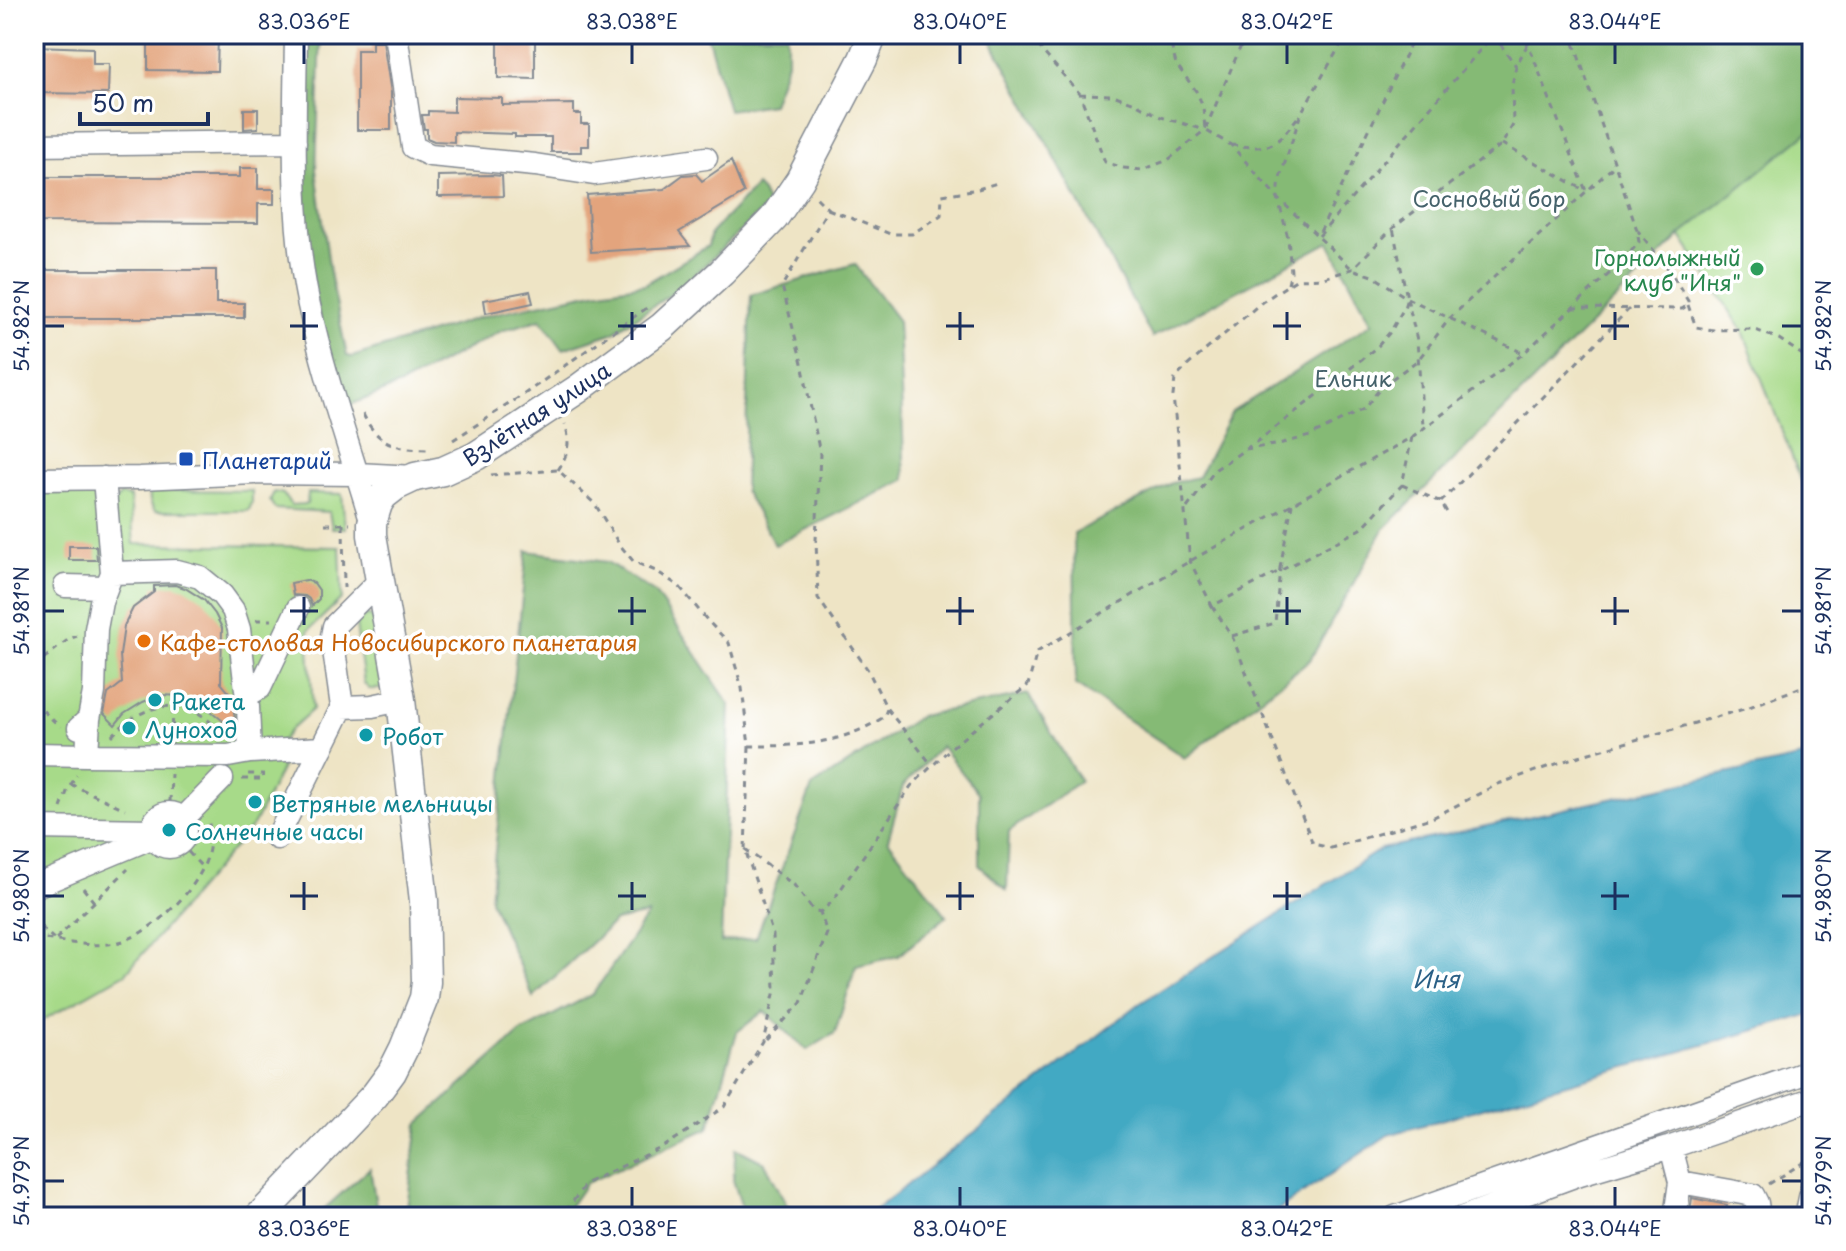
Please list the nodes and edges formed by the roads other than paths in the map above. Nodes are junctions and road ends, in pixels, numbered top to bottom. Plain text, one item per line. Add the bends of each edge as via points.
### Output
1 (296, 34) edge
2 (396, 34) edge
3 (873, 34) edge
4 (295, 142) junction
5 (34, 145) edge
6 (706, 158) dead end
7 (357, 474) junction
8 (415, 477) junction
9 (104, 478) junction
10 (34, 479) edge
11 (363, 523) junction
12 (381, 579) junction
13 (109, 580) junction
14 (65, 586) dead end
15 (295, 614) road end
16 (246, 696) junction
17 (401, 700) junction
18 (342, 707) junction
19 (322, 748) junction
20 (34, 754) edge
21 (242, 754) junction
22 (92, 755) junction
23 (222, 779) dead end
24 (164, 821) junction
25 (34, 828) edge
26 (277, 838) dead end
27 (180, 843) road end
28 (34, 887) edge
29 (1812, 1074) edge
30 (1812, 1099) edge
31 (1671, 1147) junction
32 (1680, 1182) junction
33 (1812, 1188) edge
34 (259, 1217) edge
35 (1395, 1217) edge
36 (1463, 1217) edge
37 (1675, 1217) edge
38 (1759, 1217) edge
39 (1806, 1217) edge

1 - 4 street
2 - 6 street via 413,147 430,155 594,174
3 - 8 main road, Взлётная улица via 800,180 774,218 722,272 662,327 578,389 476,456
4 - 5 street
4 - 7 street via 308,298
7 - 8 street, Взлётная улица
7 - 9 street, Взлётная улица
7 - 11 street
8 - 11 main road via 383,496
9 - 10 street, Взлётная улица
9 - 13 street
11 - 12 main road
12 - 17 main road
12 - 18 street via 334,626
13 - 14 street
13 - 16 street via 177,571 200,577 222,595 239,629
13 - 22 street via 96,629 94,692 82,725
15 - 16 street via 260,688
16 - 21 street
17 - 18 street
17 - 34 main road via 424,901 424,998 392,1072 375,1095
18 - 19 street
19 - 21 street
19 - 26 street
20 - 22 street
21 - 22 street via 171,765
23 - 24 street via 201,801
24 - 25 street
24 - 27 street via 160,845
24 - 28 street
29 - 35 street
30 - 31 street
31 - 32 street
31 - 36 street
32 - 37 street
32 - 38 street via 1753,1195
33 - 39 street

